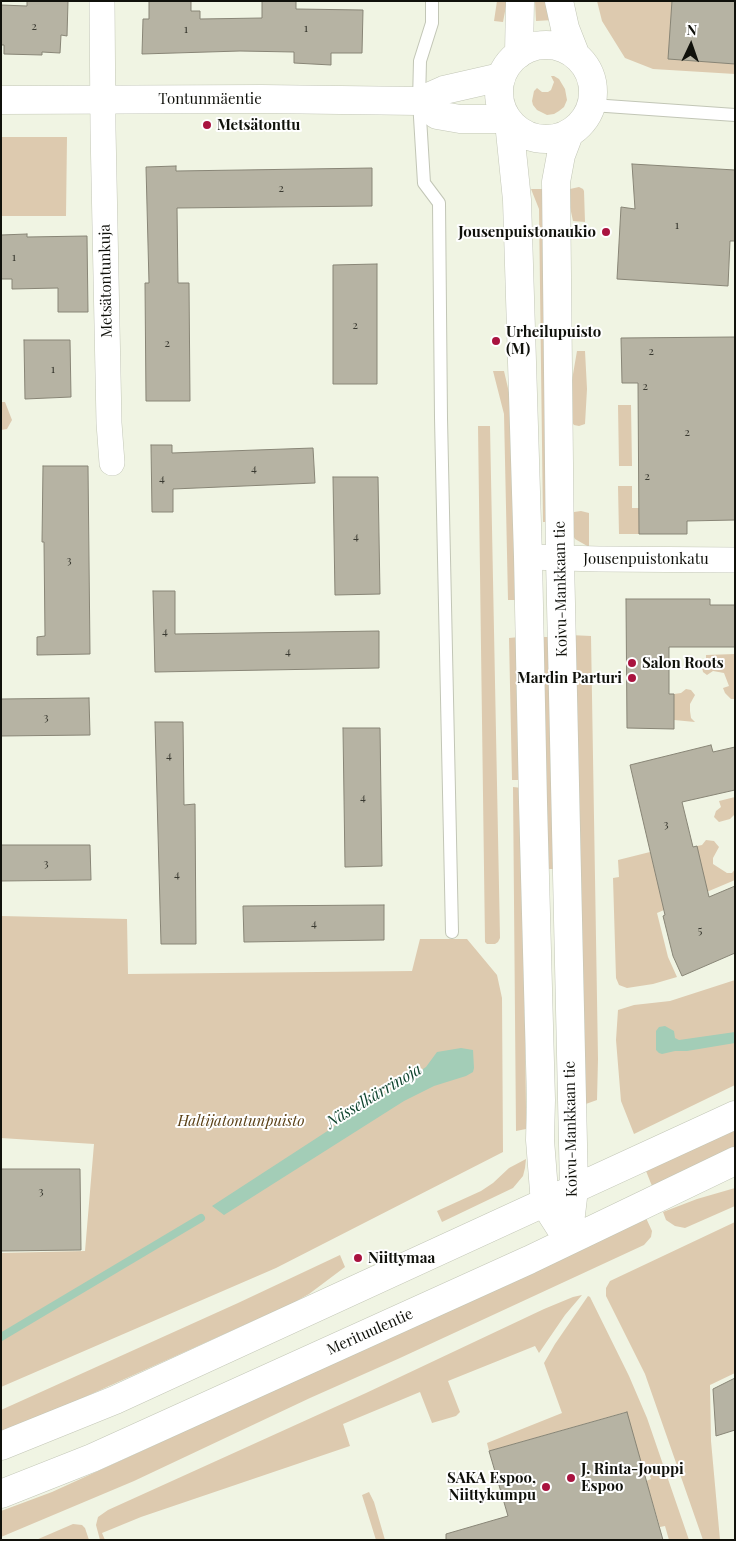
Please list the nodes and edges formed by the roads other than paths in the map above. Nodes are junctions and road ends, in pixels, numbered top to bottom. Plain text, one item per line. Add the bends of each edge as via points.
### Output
1 (102, 1) edge
2 (432, 1) edge
3 (520, 1) edge
4 (559, 1) edge
5 (518, 54) junction
6 (576, 56) junction
7 (501, 77) junction
8 (102, 99) junction
9 (1, 100) edge
10 (419, 101) junction
11 (592, 105) junction
12 (735, 115) edge
13 (508, 121) junction
14 (569, 134) junction
15 (112, 463) dead end
16 (528, 557) junction
17 (560, 559) junction
18 (735, 560) edge
19 (452, 932) dead end
20 (735, 1115) edge
21 (735, 1162) edge
22 (574, 1190) junction
23 (545, 1204) junction
24 (568, 1240) junction
25 (1, 1446) edge
26 (1, 1494) edge

1 - 8 street, Metsätontunkuja
2 - 10 lane via 432,24 420,61
3 - 5 main road
4 - 6 main road
5 - 6 main road via 528,48 548,45 568,50
5 - 7 main road
6 - 11 main road via 592,78
7 - 10 main road, Tontunmäentie via 444,90
7 - 13 main road via 499,99
8 - 9 main road, Tontunmäentie
8 - 10 main road, Tontunmäentie
8 - 15 street, Metsätontunkuja via 108,423
10 - 13 main road via 437,115
10 - 19 lane via 424,183 438,202
11 - 12 lane
11 - 14 main road via 584,122
13 - 14 main road via 517,130 537,139
13 - 16 main road, Koivu-Mankkaan tie via 517,200
14 - 17 main road, Koivu-Mankkaan tie via 556,182
16 - 17 street, Jousenpuistonkatu
16 - 23 main road, Koivu-Mankkaan tie via 540,1140
17 - 18 street, Jousenpuistonkatu
17 - 22 main road, Koivu-Mankkaan tie
20 - 22 main road
21 - 24 main road, Merituulentie
22 - 23 main road
22 - 24 main road, Koivu-Mankkaan tie
23 - 24 main road, Koivu-Mankkaan tie
23 - 25 main road via 115,1400
24 - 26 main road, Merituulentie via 92,1458

